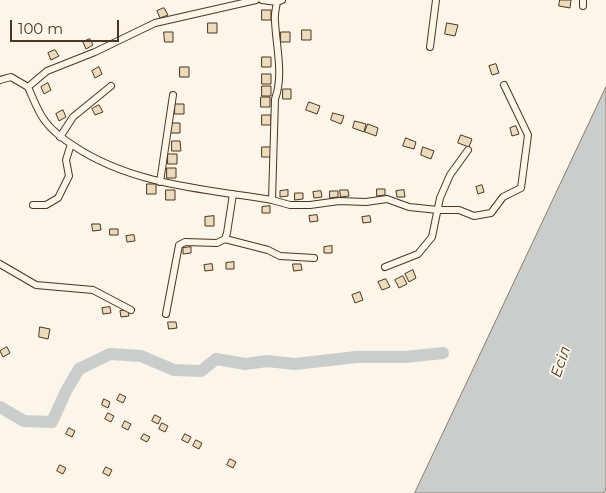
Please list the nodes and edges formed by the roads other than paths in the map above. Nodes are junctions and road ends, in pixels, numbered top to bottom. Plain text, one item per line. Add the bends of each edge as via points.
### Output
1 (256, 0) edge
2 (262, 0) edge
3 (436, 0) edge
4 (279, 1) edge
5 (430, 47) dead end
6 (0, 80) edge
7 (504, 85) dead end
8 (111, 86) dead end
9 (28, 87) junction
10 (173, 95) dead end
11 (60, 137) junction
12 (71, 144) junction
13 (468, 150) dead end
14 (160, 182) junction
15 (232, 194) junction
16 (272, 200) junction
17 (33, 205) dead end
18 (438, 210) junction
19 (225, 239) junction
20 (314, 258) dead end
21 (0, 264) edge
22 (385, 267) dead end
23 (131, 310) dead end
24 (166, 314) dead end

1 - 9 street via 155,23 47,71
2 - 4 street
3 - 5 street
4 - 16 street via 274,20 278,90 275,99
6 - 9 street via 11,77
7 - 18 street via 528,135 521,188 503,196 491,212 474,216 459,210
8 - 11 street via 73,117
9 - 11 street via 44,120
10 - 14 street
11 - 12 street
12 - 14 street via 91,158
12 - 17 street via 66,160 69,176 58,198 46,205
13 - 18 street via 450,175
14 - 15 street
15 - 16 street
15 - 19 street
16 - 18 street via 290,205 310,205 387,200
18 - 22 street via 432,237 418,254
19 - 20 street via 280,256
19 - 24 street via 217,243 185,242 179,245
21 - 23 street via 36,285 92,290

